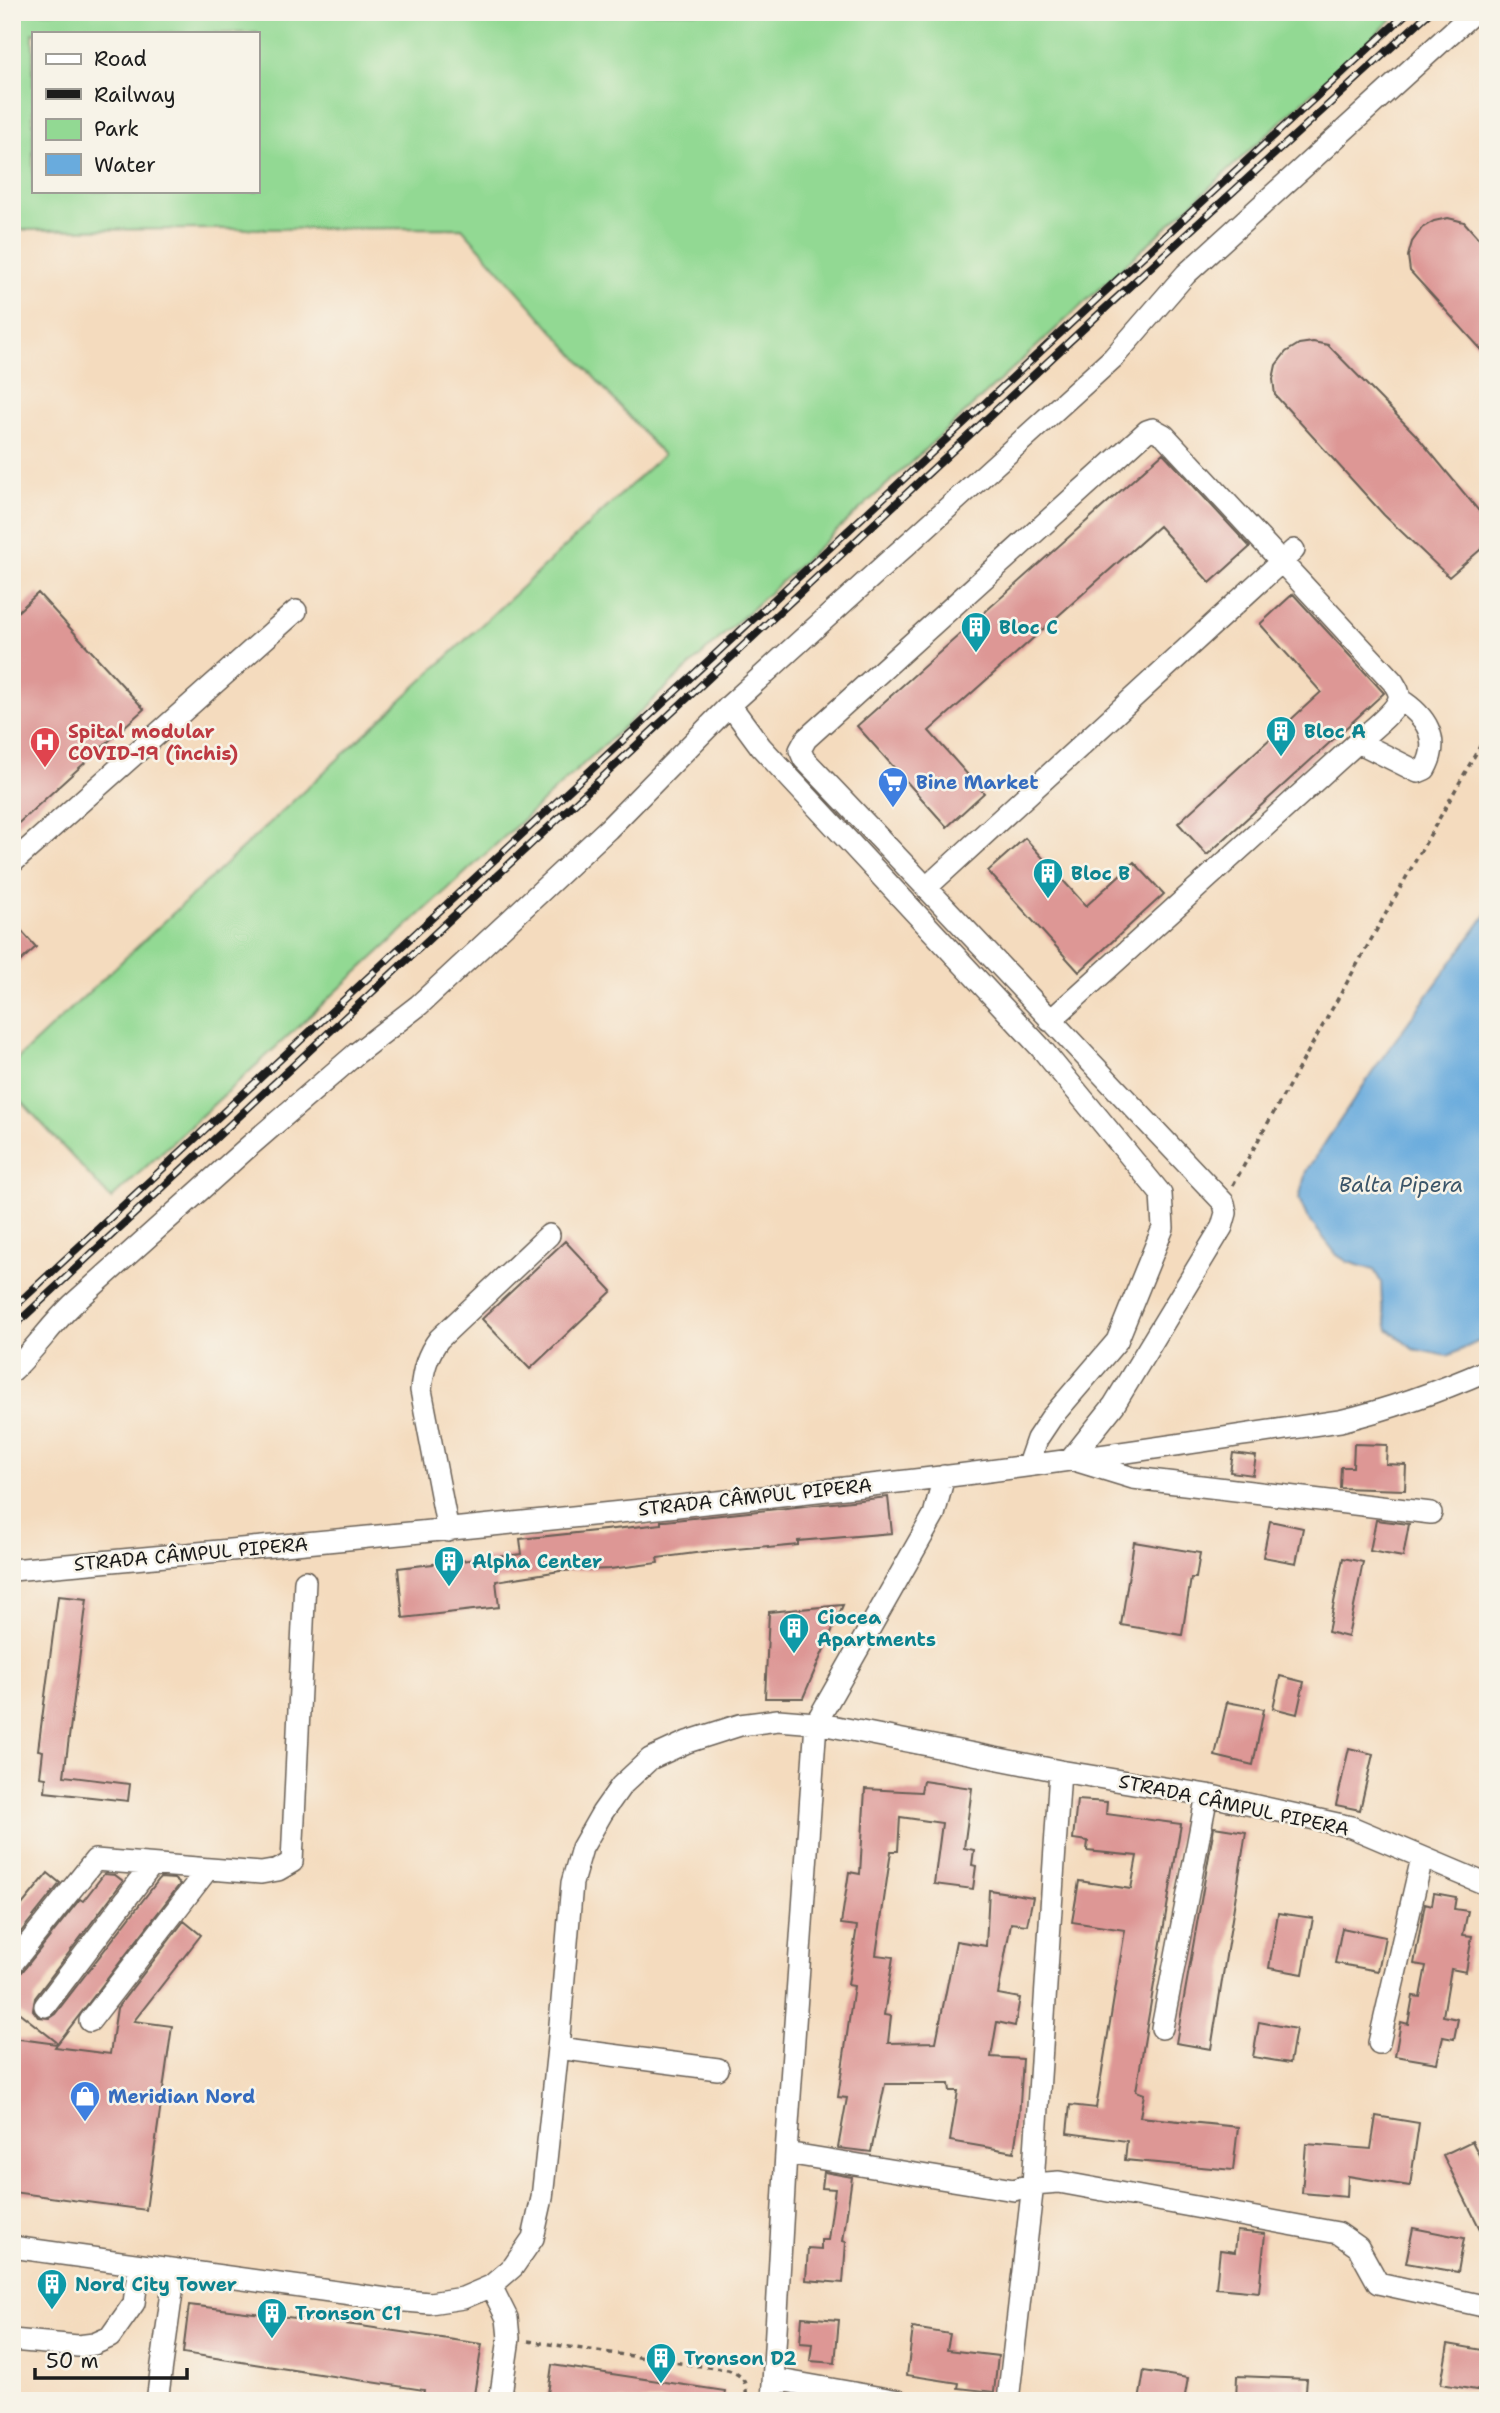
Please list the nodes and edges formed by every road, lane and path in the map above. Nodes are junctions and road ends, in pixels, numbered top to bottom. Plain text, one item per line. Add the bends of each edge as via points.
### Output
1 (1474, 12) edge
2 (1192, 446) dead end
3 (1230, 506) junction
4 (1288, 556) junction
5 (296, 611) dead end
6 (1399, 699) junction
7 (730, 705) junction
8 (1484, 739) dead end
9 (1358, 742) junction
10 (12, 863) edge
11 (927, 887) junction
12 (1050, 1021) junction
13 (1223, 1203) junction
14 (549, 1235) dead end
15 (1488, 1370) edge
16 (12, 1371) edge
17 (1071, 1459) junction
18 (1028, 1465) junction
19 (944, 1476) junction
20 (1431, 1514) dead end
21 (448, 1531) junction
22 (12, 1570) edge
23 (305, 1581) dead end
24 (816, 1723) junction
25 (1060, 1771) junction
26 (1207, 1795) junction
27 (1422, 1858) junction
28 (152, 1866) junction
29 (208, 1870) junction
30 (1488, 1885) edge
31 (12, 1964) edge
32 (45, 2006) dead end
33 (90, 2021) dead end
34 (1162, 2028) dead end
35 (1379, 2043) dead end
36 (558, 2048) junction
37 (718, 2069) dead end
38 (786, 2153) junction
39 (1033, 2184) junction
40 (12, 2247) edge
41 (139, 2265) junction
42 (175, 2270) junction
43 (491, 2286) junction
44 (1488, 2307) edge
45 (509, 2338) junction
46 (12, 2340) edge
47 (774, 2379) junction
48 (159, 2401) edge
49 (500, 2401) edge
50 (746, 2401) edge
51 (772, 2401) edge
52 (899, 2401) edge
53 (1008, 2401) edge

1 - 7 street via 1186,274 1113,358
2 - 3 street via 1230,489
3 - 4 street
3 - 11 street via 1164,435 1147,431 806,739 800,750 804,759
4 - 6 street via 1393,681
4 - 11 street
5 - 10 street
6 - 9 street
6 - 9 street via 1416,710 1432,741 1425,769 1418,772
7 - 16 street via 608,829 419,1005 357,1053 72,1305
7 - 18 street via 761,747 1041,1048 1161,1194 1163,1228 1117,1341 1051,1418
8 - 13 path
9 - 12 street
11 - 12 street
12 - 13 street
13 - 17 street via 1222,1227 1114,1405
14 - 21 street via 439,1339 423,1368 421,1390
15 - 17 street, STRADA CÂMPUL PIPERA via 1340,1421
17 - 18 street, STRADA CÂMPUL PIPERA
17 - 20 street via 1133,1478
18 - 19 street, STRADA CÂMPUL PIPERA
19 - 21 street, STRADA CÂMPUL PIPERA
19 - 24 street via 934,1515
21 - 22 street, STRADA CÂMPUL PIPERA
23 - 29 street via 292,1862 270,1872
24 - 25 street, STRADA CÂMPUL PIPERA
24 - 36 street, STRADA CÂMPUL PIPERA via 778,1720 740,1725 687,1742 650,1759 621,1786 582,1848 572,1883
24 - 38 street
25 - 26 street, STRADA CÂMPUL PIPERA
25 - 39 street
26 - 27 street, STRADA CÂMPUL PIPERA via 1350,1827
26 - 34 street
27 - 30 street, STRADA CÂMPUL PIPERA
27 - 35 street
28 - 29 street
28 - 31 street via 95,1860
28 - 32 street
29 - 33 street
36 - 37 street
36 - 43 street, STRADA CÂMPUL PIPERA via 542,2198 533,2238 513,2267
38 - 39 street via 1014,2190
38 - 47 street
39 - 44 street via 1059,2182 1338,2233 1358,2247 1378,2283
39 - 53 street
40 - 41 street
41 - 42 street
41 - 46 street via 134,2303 110,2337 78,2346
42 - 43 street via 430,2303 463,2298
42 - 48 street
43 - 45 street via 506,2318
45 - 49 street
45 - 50 path via 728,2370 745,2383
47 - 51 street
47 - 52 street

